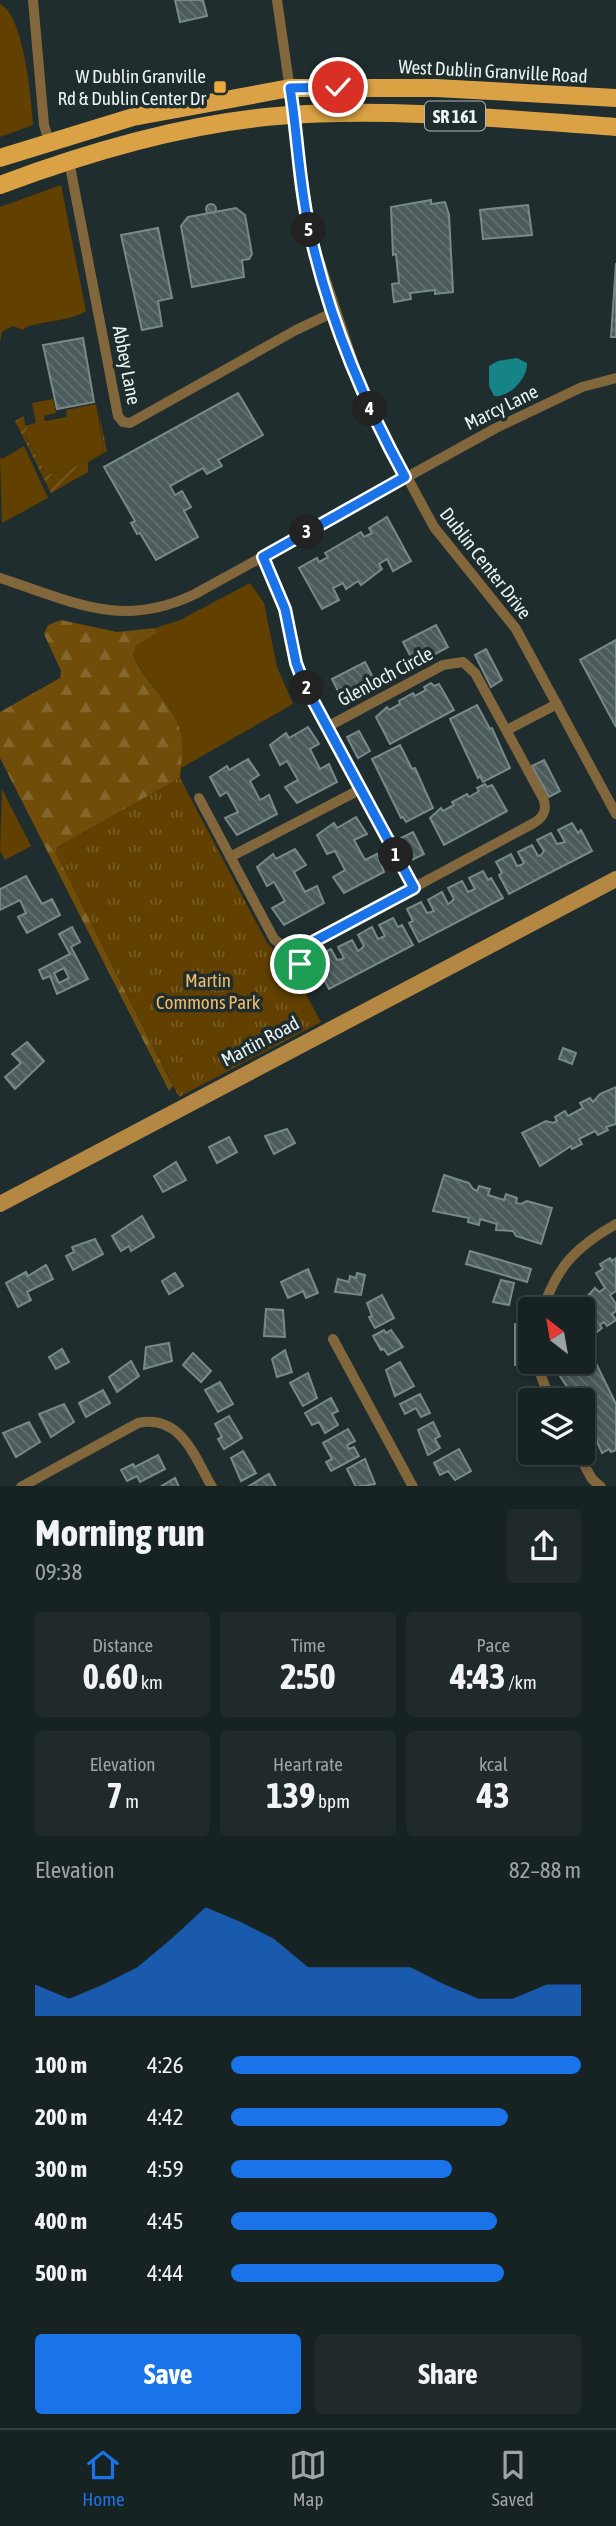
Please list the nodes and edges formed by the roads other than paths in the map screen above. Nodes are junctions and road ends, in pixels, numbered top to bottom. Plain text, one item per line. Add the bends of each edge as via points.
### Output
1 (33, 0) edge
2 (277, 0) edge
3 (290, 88) junction
4 (616, 98) edge
5 (294, 115) junction
6 (616, 127) edge
7 (49, 141) junction
8 (0, 158) edge
9 (69, 161) junction
10 (0, 185) edge
11 (334, 312) junction
12 (616, 377) edge
13 (405, 477) junction
14 (263, 557) junction
15 (0, 578) edge
16 (557, 704) junction
17 (327, 727) junction
18 (507, 730) junction
19 (361, 789) junction
20 (199, 798) dead end
21 (616, 814) edge
22 (230, 858) junction
23 (616, 879) edge
24 (414, 888) junction
25 (292, 953) junction
26 (310, 982) dead end
27 (0, 1204) edge
28 (616, 1224) edge
29 (548, 1297) edge
30 (333, 1339) dead end
31 (584, 1465) edge
32 (21, 1486) edge
33 (212, 1486) edge
34 (413, 1486) edge
35 (601, 1486) edge

1 - 7 street
2 - 3 street, Dublin Center Drive
3 - 4 main road, West Dublin Granville Road / SR 161 via 436,88
3 - 5 street, Dublin Center Drive
3 - 7 main road, West Dublin Granville Road / SR 161 via 133,117
5 - 6 main road, SR 161 via 435,115
5 - 9 main road, SR 161 via 190,131
5 - 11 street, Dublin Center Drive via 310,236
7 - 8 main road, West Dublin Granville Road / SR 161
9 - 10 main road, SR 161
9 - 11 street, Abbey Lane via 118,416 123,422 130,423
11 - 13 street, Dublin Center Drive via 366,401
12 - 13 street, Marcy Lane via 519,416
13 - 14 street, Marcy Lane
13 - 16 street, Dublin Center Drive via 434,527 511,622
14 - 15 street, Marcy Lane via 183,600 142,612 93,608
14 - 17 street via 285,609 299,672
16 - 18 street
16 - 21 street, Dublin Center Drive
17 - 18 street, Glenloch Circle via 458,661 471,667
17 - 19 street
18 - 24 street, Glenloch Circle via 543,798 544,814
19 - 22 street
19 - 24 street
20 - 22 street
22 - 25 street via 274,939
23 - 27 street, Martin Road
24 - 25 street, Glenloch Circle
25 - 26 street
28 - 29 street via 558,1270
30 - 34 street
31 - 35 street
32 - 33 street via 151,1420 177,1430

